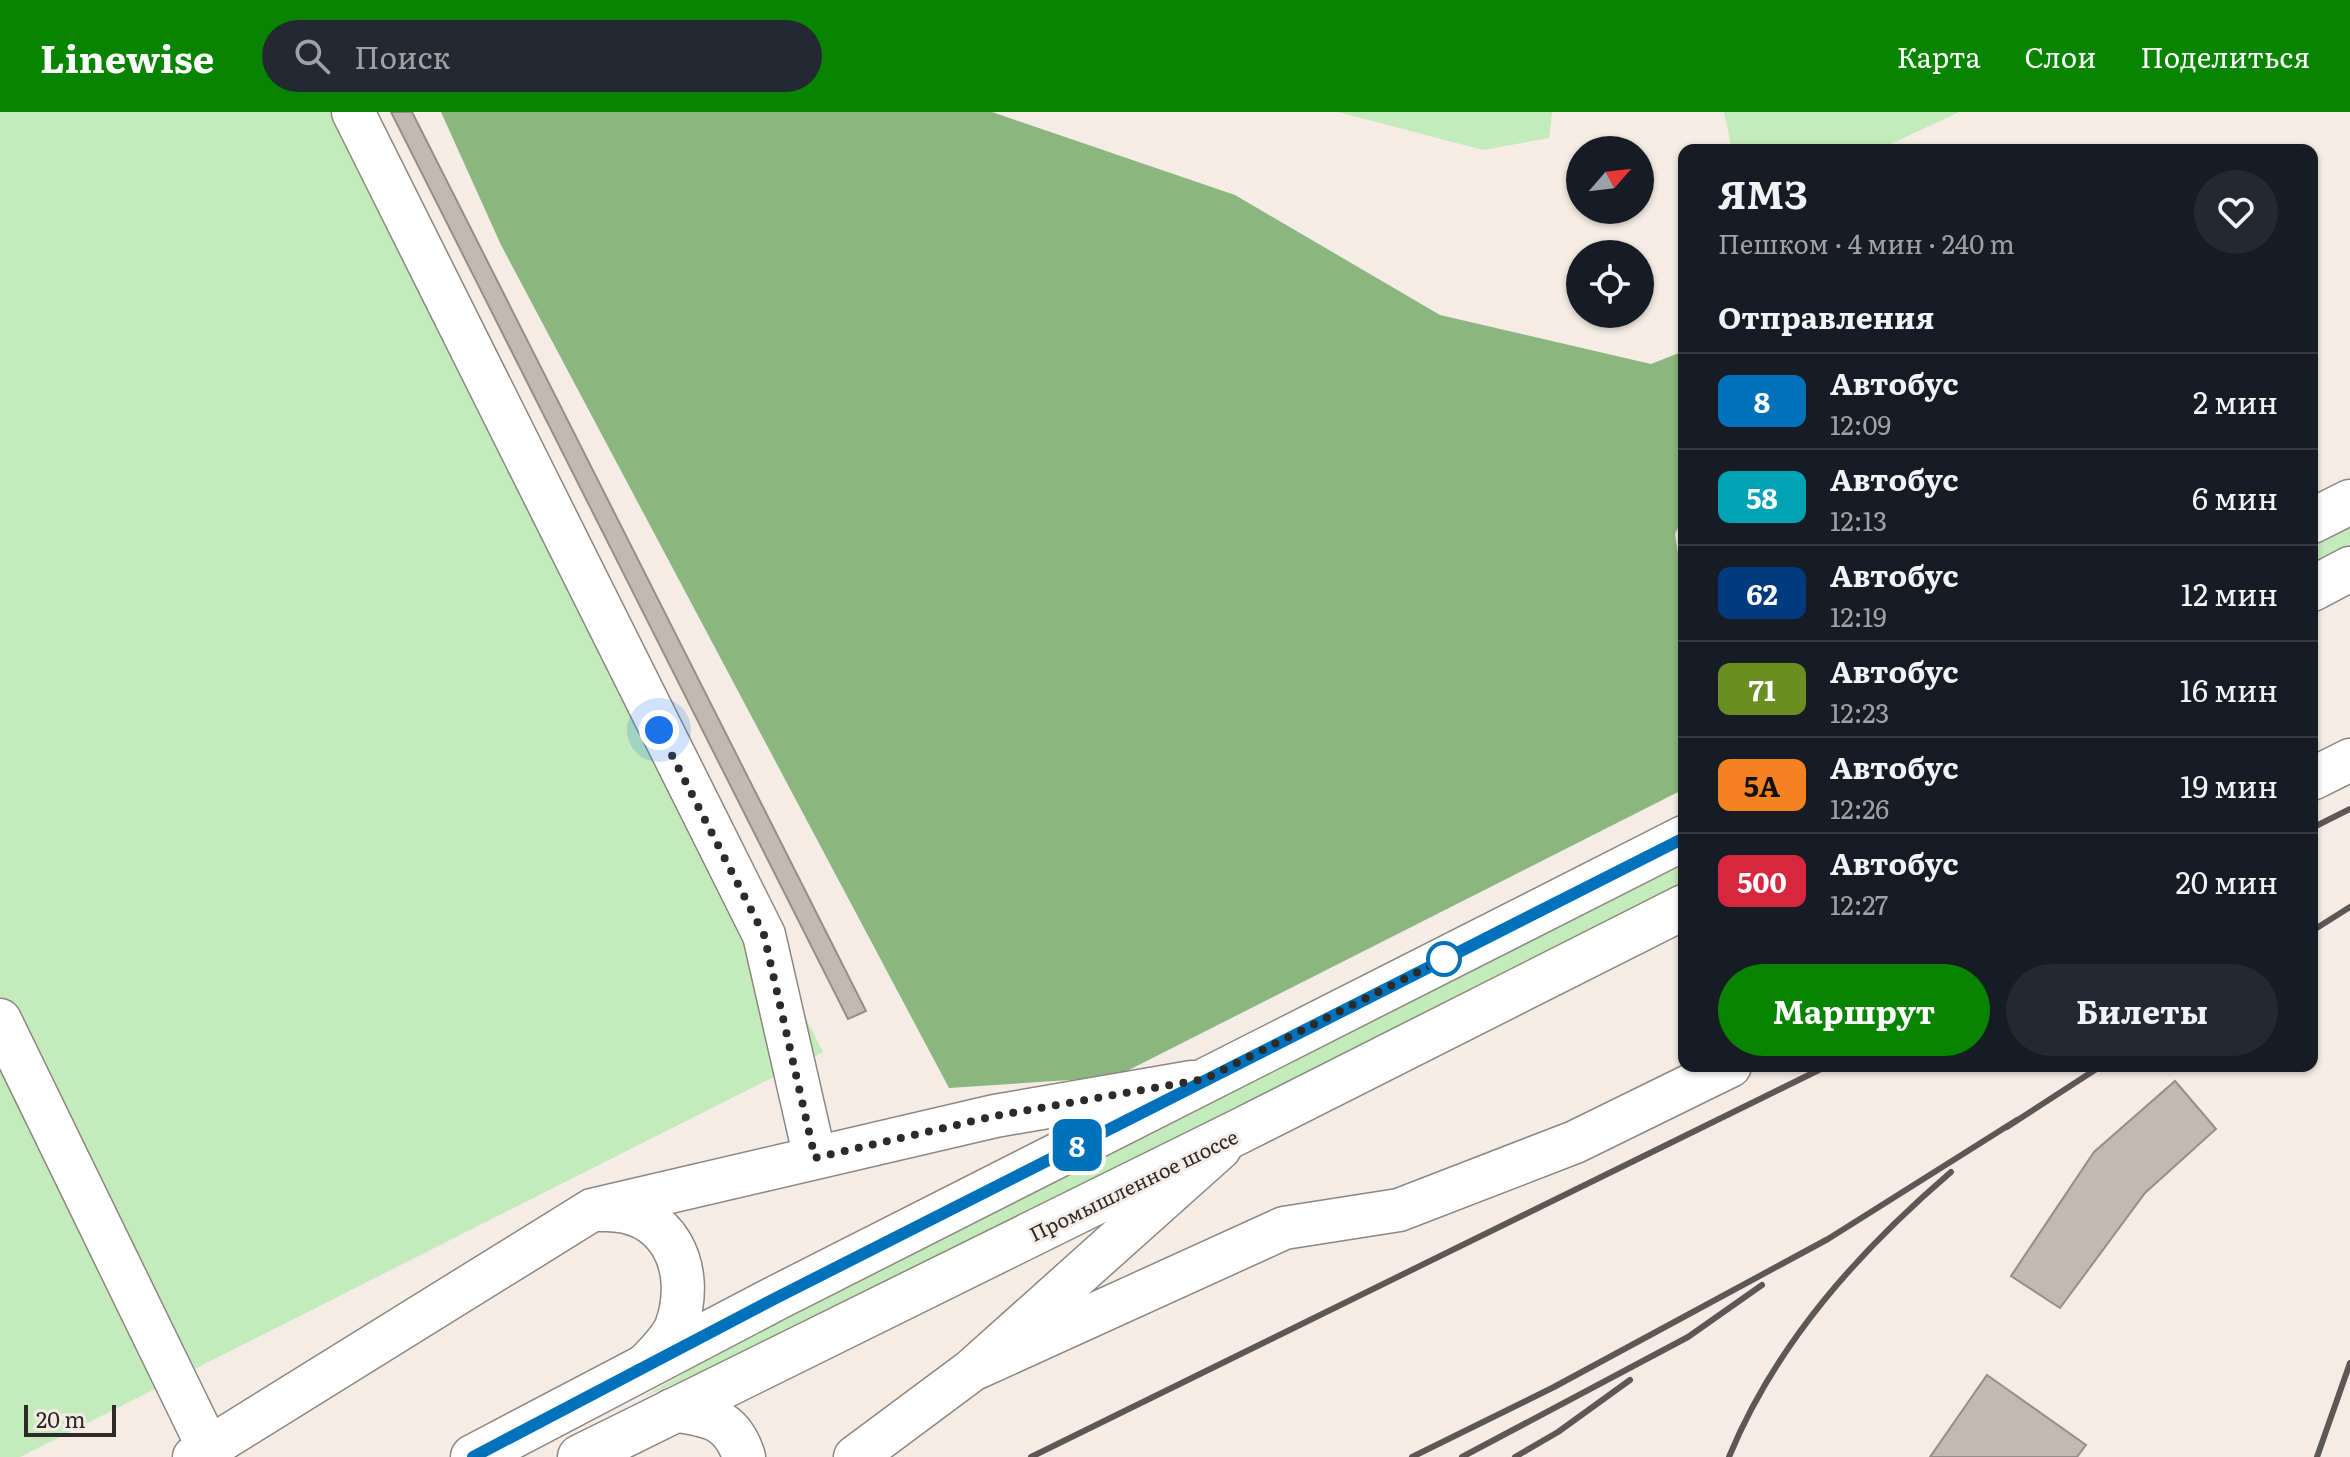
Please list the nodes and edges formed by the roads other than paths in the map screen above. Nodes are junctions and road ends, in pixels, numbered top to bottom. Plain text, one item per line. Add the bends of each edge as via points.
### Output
1 (353, 112) edge
2 (2350, 502) edge
3 (2318, 518) edge
4 (2350, 569) edge
5 (2318, 586) edge
6 (2350, 760) edge
7 (2318, 776) edge
8 (1678, 841) edge
9 (1678, 910) edge
10 (0, 1020) edge
11 (1718, 1072) edge
12 (1205, 1079) junction
13 (1238, 1132) junction
14 (815, 1158) junction
15 (592, 1210) junction
16 (645, 1366) junction
17 (972, 1370) junction
18 (672, 1410) junction
19 (201, 1452) edge
20 (473, 1457) edge
21 (580, 1457) edge
22 (744, 1457) edge
23 (855, 1457) edge

1 - 14 street via 764,935
2 - 3 main road
4 - 5 main road
6 - 7 street
8 - 12 main road
9 - 13 main road, Промышленное шоссе
10 - 19 street
11 - 17 street via 1575,1142 1399,1210 1284,1228
12 - 14 street via 995,1116
12 - 16 main road
13 - 17 street
13 - 18 main road, Промышленное шоссе
14 - 15 street
15 - 16 street via 622,1209 647,1220 681,1261 685,1288 675,1330
15 - 19 street
16 - 20 main road
17 - 23 street
18 - 21 main road, Промышленное шоссе
18 - 22 street via 714,1416 740,1443

